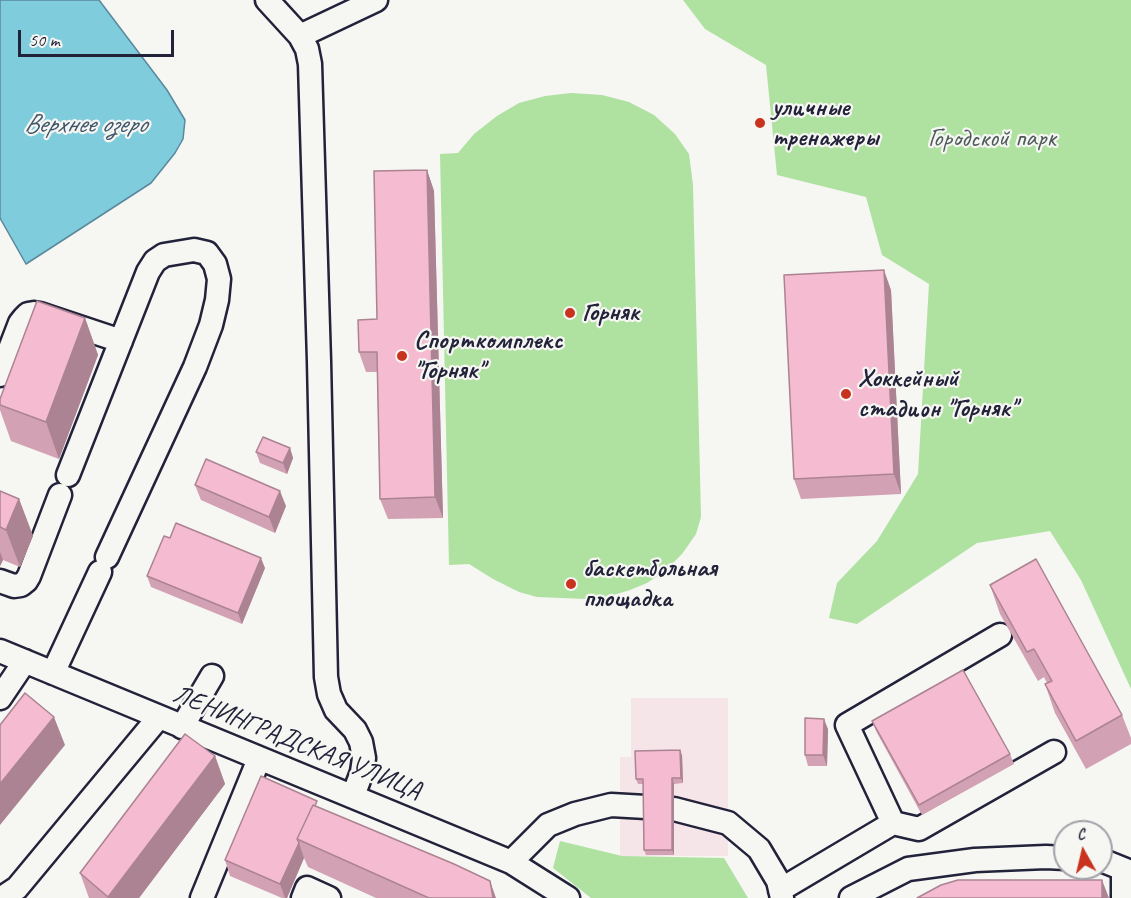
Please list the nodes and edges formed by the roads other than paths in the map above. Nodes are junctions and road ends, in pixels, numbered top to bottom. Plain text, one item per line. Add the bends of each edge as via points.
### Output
1 (267, 0) edge
2 (376, 0) edge
3 (300, 36) junction
4 (121, 341) junction
5 (0, 375) edge
6 (0, 581) edge
7 (1000, 635) edge
8 (0, 651) edge
9 (25, 661) junction
10 (53, 673) junction
11 (212, 676) dead end
12 (0, 698) edge
13 (159, 717) junction
14 (182, 727) junction
15 (1054, 752) dead end
16 (259, 759) junction
17 (353, 796) junction
18 (646, 807) edge
19 (674, 809) edge
20 (893, 823) junction
21 (1053, 857) edge
22 (511, 862) junction
23 (1127, 870) edge
24 (781, 894) edge
25 (2, 898) edge
26 (202, 898) edge
27 (303, 898) edge
28 (329, 898) edge
29 (567, 898) edge
30 (851, 898) edge
31 (1123, 898) edge

1 - 3 street
2 - 3 street
3 - 17 street via 310,64 326,677 336,710 361,742 362,772
4 - 5 street via 40,314 28,314 20,323
4 - 6 street via 29,576 21,585
4 - 10 street via 155,261 183,251 207,253 219,279 211,325
7 - 20 street via 847,724
8 - 9 street, ЛЕНИНГРАДСКАЯ УЛИЦА
9 - 10 street, ЛЕНИНГРАДСКАЯ УЛИЦА
9 - 12 street
10 - 13 street, ЛЕНИНГРАДСКАЯ УЛИЦА
11 - 14 street
13 - 14 street, ЛЕНИНГРАДСКАЯ УЛИЦА
13 - 25 street via 17,888
14 - 16 street, ЛЕНИНГРАДСКАЯ УЛИЦА
15 - 20 street via 919,829
16 - 17 street, ЛЕНИНГРАДСКАЯ УЛИЦА
16 - 26 street
17 - 22 street, ЛЕНИНГРАДСКАЯ УЛИЦА
18 - 22 street via 611,805 548,825
19 - 24 street via 728,823 759,849 778,881
20 - 24 street
21 - 30 street via 975,860 909,869
22 - 29 street, ЛЕНИНГРАДСКАЯ УЛИЦА
23 - 31 street
27 - 28 street via 307,888

